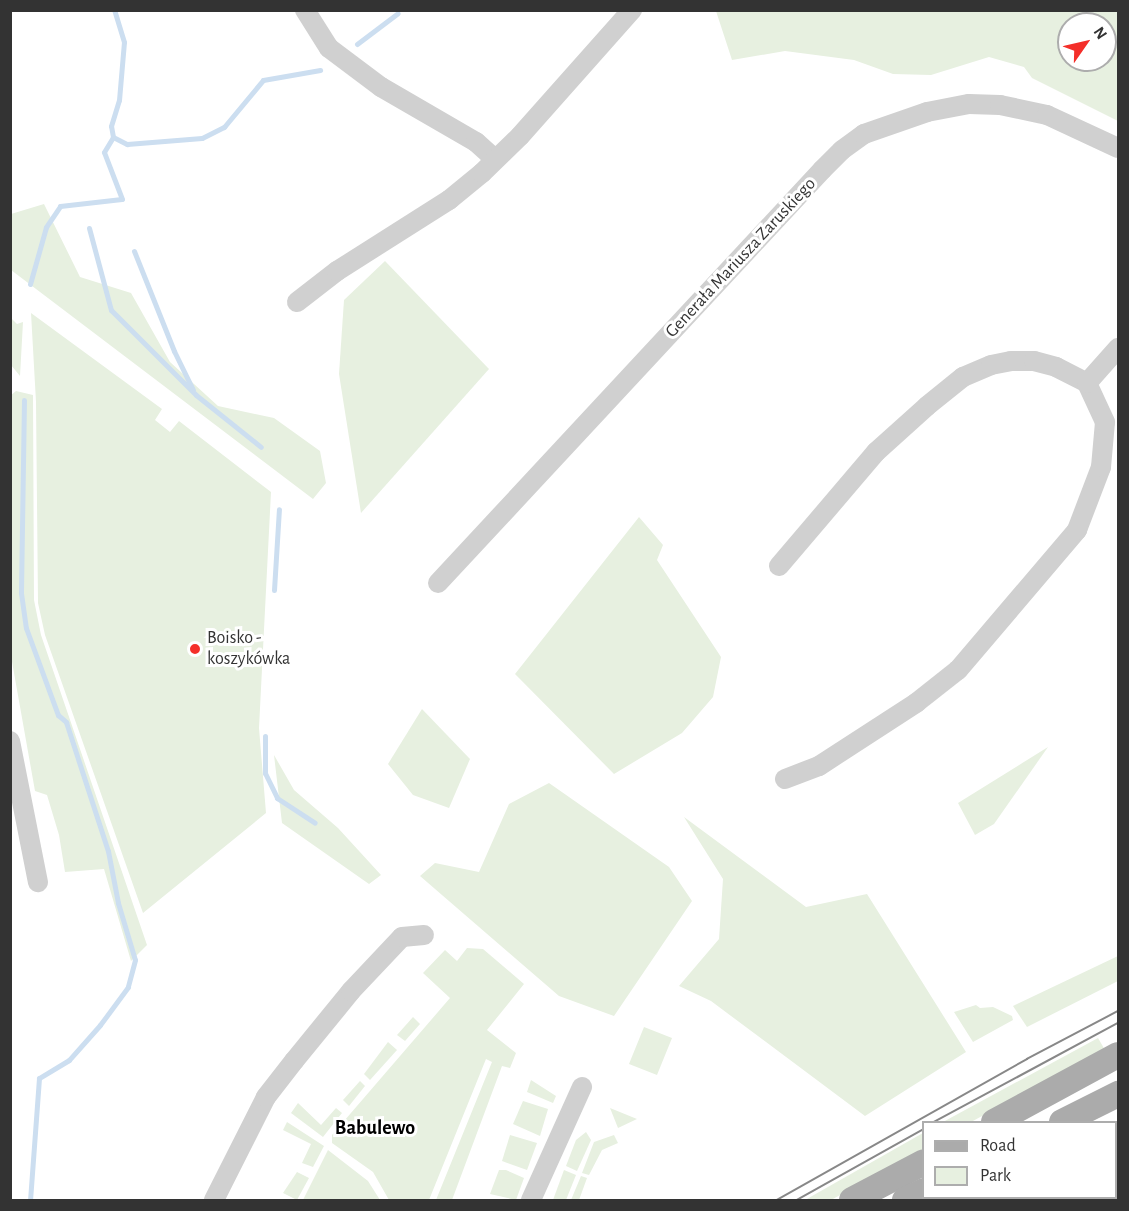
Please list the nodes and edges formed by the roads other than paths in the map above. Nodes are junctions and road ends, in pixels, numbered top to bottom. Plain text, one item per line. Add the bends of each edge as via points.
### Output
1 (305, 10) edge
2 (632, 10) edge
3 (1119, 148) edge
4 (495, 159) junction
5 (297, 302) dead end
6 (1119, 348) edge
7 (1087, 383) junction
8 (779, 567) dead end
9 (438, 583) dead end
10 (10, 741) edge
11 (785, 779) dead end
12 (38, 882) dead end
13 (424, 935) dead end
14 (1119, 1055) edge
15 (582, 1087) dead end
16 (1119, 1094) edge
17 (996, 1121) edge
18 (1064, 1121) edge
19 (922, 1163) edge
20 (922, 1192) edge
21 (213, 1200) edge
22 (531, 1200) edge
23 (852, 1200) edge
24 (905, 1200) edge

1 - 4 street via 329,48 381,87 476,142
2 - 4 street
3 - 9 street, Generała Mariusza Zaruskiego via 1047,116 1000,105 969,104 927,112 864,135 822,170
4 - 5 street via 449,200 337,271
6 - 7 street
7 - 8 street via 1034,361 991,365 963,377 876,452
7 - 11 street via 1105,422 1101,467 1077,530 958,670 916,703 819,766
10 - 12 street
13 - 21 street via 402,937 294,1060 266,1097
14 - 17 main road
15 - 22 street
16 - 18 main road
19 - 23 main road
20 - 24 main road

